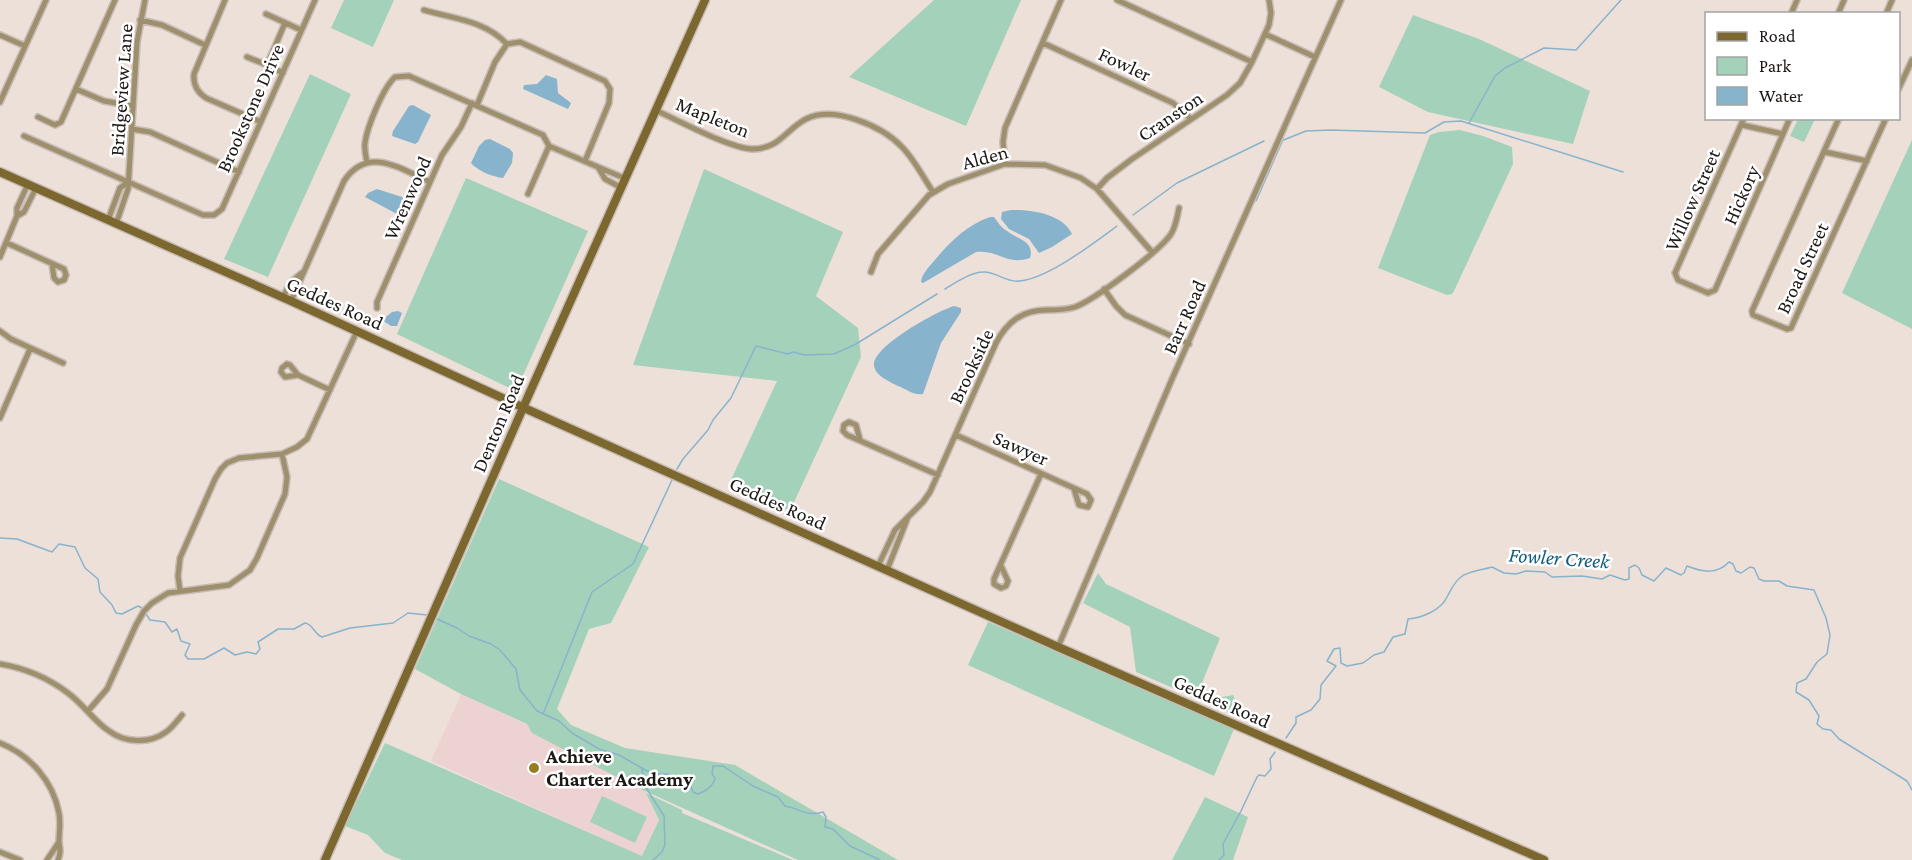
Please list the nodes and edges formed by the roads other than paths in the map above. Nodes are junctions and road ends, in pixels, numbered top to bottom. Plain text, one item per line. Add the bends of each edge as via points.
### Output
1 (115, 0) edge
2 (145, 0) edge
3 (225, 0) edge
4 (315, 0) edge
5 (705, 0) edge
6 (1060, 0) edge
7 (1117, 0) edge
8 (1269, 0) edge
9 (1341, 0) edge
10 (44, 1) edge
11 (424, 10) dead end
12 (266, 14) dead end
13 (140, 20) junction
14 (285, 23) junction
15 (301, 30) junction
16 (1265, 34) junction
17 (0, 35) edge
18 (1043, 43) junction
19 (507, 44) junction
20 (205, 45) junction
21 (25, 46) junction
22 (248, 57) dead end
23 (1315, 57) junction
24 (1912, 60) edge
25 (1252, 62) junction
26 (267, 65) junction
27 (283, 73) junction
28 (76, 88) junction
29 (1900, 88) edge
30 (0, 102) edge
31 (474, 104) junction
32 (133, 106) junction
33 (655, 110) junction
34 (38, 117) dead end
35 (1191, 119) junction
36 (1789, 120) edge
37 (1838, 120) edge
38 (1885, 120) edge
39 (261, 122) junction
40 (1743, 122) edge
41 (132, 129) junction
42 (1783, 134) junction
43 (24, 135) dead end
44 (549, 146) junction
45 (1824, 152) junction
46 (585, 161) junction
47 (1868, 161) junction
48 (367, 163) junction
49 (1005, 164) junction
50 (239, 171) junction
51 (0, 172) edge
52 (128, 182) junction
53 (430, 182) junction
54 (622, 182) junction
55 (32, 186) junction
56 (1097, 189) junction
57 (933, 192) junction
58 (528, 194) dead end
59 (1179, 208) dead end
60 (112, 222) junction
61 (7, 243) junction
62 (1152, 252) junction
63 (0, 257) edge
64 (52, 264) dead end
65 (871, 272) dead end
66 (1717, 284) joint
67 (1104, 289) junction
68 (287, 299) junction
69 (377, 308) dead end
70 (357, 330) junction
71 (0, 332) edge
72 (1189, 344) junction
73 (30, 349) junction
74 (63, 363) dead end
75 (297, 375) dead end
76 (330, 390) junction
77 (522, 407) junction
78 (0, 418) edge
79 (956, 435) junction
80 (860, 440) dead end
81 (282, 454) junction
82 (1041, 474) junction
83 (938, 475) junction
84 (1074, 489) dead end
85 (908, 517) junction
86 (878, 566) junction
87 (1001, 566) dead end
88 (887, 570) junction
89 (180, 591) junction
90 (1058, 647) junction
91 (0, 664) edge
92 (88, 711) junction
93 (182, 716) dead end
94 (0, 743) edge
95 (59, 842) junction
96 (0, 852) edge
97 (20, 860) edge
98 (47, 860) edge
99 (58, 860) edge
100 (325, 860) edge
101 (1544, 860) edge

1 - 28 street
2 - 13 street, Bridgeview Lane
3 - 20 street
4 - 15 street, Brookstone Drive
5 - 33 main road, Denton Road
6 - 18 street
7 - 25 street
8 - 16 street, Cranston via 1270,20
9 - 23 street, Barr Road
10 - 21 street
11 - 19 street via 484,26
12 - 14 street
13 - 20 street via 157,23
13 - 32 street, Bridgeview Lane
14 - 15 street
14 - 26 street
15 - 27 street, Brookstone Drive
16 - 23 street
16 - 25 street, Cranston
17 - 21 street
18 - 35 street, Fowler via 1173,103
18 - 49 street via 1005,128
19 - 31 street, Wrenwood
19 - 46 street via 520,42 601,78 608,85 609,103
20 - 39 street via 194,74 196,89 206,98
21 - 30 street
22 - 26 street
23 - 72 street, Barr Road
24 - 29 street
25 - 35 street, Cranston via 1234,89
26 - 27 street
27 - 39 street, Brookstone Drive
28 - 32 street via 104,101
28 - 34 street via 59,124
31 - 44 street via 543,135
31 - 48 street via 413,77 395,77 368,130
31 - 53 street, Wrenwood
32 - 41 street, Bridgeview Lane
33 - 54 main road, Denton Road
33 - 57 street, Mapleton via 733,145 753,149 776,143 807,119 840,114 897,142
35 - 56 street, Cranston via 1132,159
36 - 42 street, Hickory
37 - 45 street
38 - 47 street, Broad Street
39 - 50 street, Brookstone Drive
40 - 42 street
40 - 66 street, Willow Street via 1675,273 1678,280 1710,293
41 - 50 street via 150,132
41 - 52 street, Bridgeview Lane
42 - 66 street, Hickory
43 - 52 street
44 - 46 street
44 - 58 street
45 - 47 street
45 - 47 street, Broad Street via 1752,311 1753,315 1787,329 1791,328
46 - 54 street via 598,167 602,176
48 - 53 street via 387,163
48 - 68 street via 353,170 344,181 304,271 291,282
49 - 56 street, Alden via 1034,163 1060,169
49 - 57 street, Alden
50 - 52 street, Brookstone Drive via 220,211 214,215 203,215
51 - 55 main road, Geddes Road
52 - 60 street, Bridgeview Lane via 120,189
53 - 69 street, Wrenwood
54 - 77 main road, Denton Road
55 - 60 main road, Geddes Road
55 - 61 street via 17,208
56 - 62 street, Alden
57 - 65 street, Alden via 879,254
59 - 62 street, Brookside via 1172,232
60 - 68 main road, Geddes Road
61 - 63 street
61 - 64 street
62 - 67 street, Brookside
67 - 72 street via 1125,315
67 - 79 street, Brookside via 1074,308 1033,311 1020,315 1006,327
68 - 70 main road, Geddes Road
70 - 76 street
70 - 77 main road, Geddes Road
71 - 73 street
72 - 90 street, Barr Road
73 - 74 street
73 - 78 street
75 - 76 street
76 - 81 street via 307,439
77 - 86 main road, Geddes Road
77 - 100 main road, Denton Road
79 - 82 street, Sawyer
79 - 83 street, Brookside
80 - 83 street
81 - 89 street via 239,458 221,469 180,558
81 - 89 street via 287,477 285,494 250,570 229,585
82 - 84 street, Sawyer
82 - 87 street
83 - 85 street, Brookside via 927,497
85 - 86 street, Brookside via 895,530
85 - 88 street, Brookside
86 - 88 main road, Geddes Road
88 - 90 main road, Geddes Road
89 - 92 street via 162,596 147,607 107,689
90 - 101 main road, Geddes Road
91 - 92 street via 26,670 50,682
92 - 93 street via 114,735 137,740 162,734
94 - 95 street via 28,759 47,783 59,815
95 - 98 street
95 - 99 street
96 - 97 street

